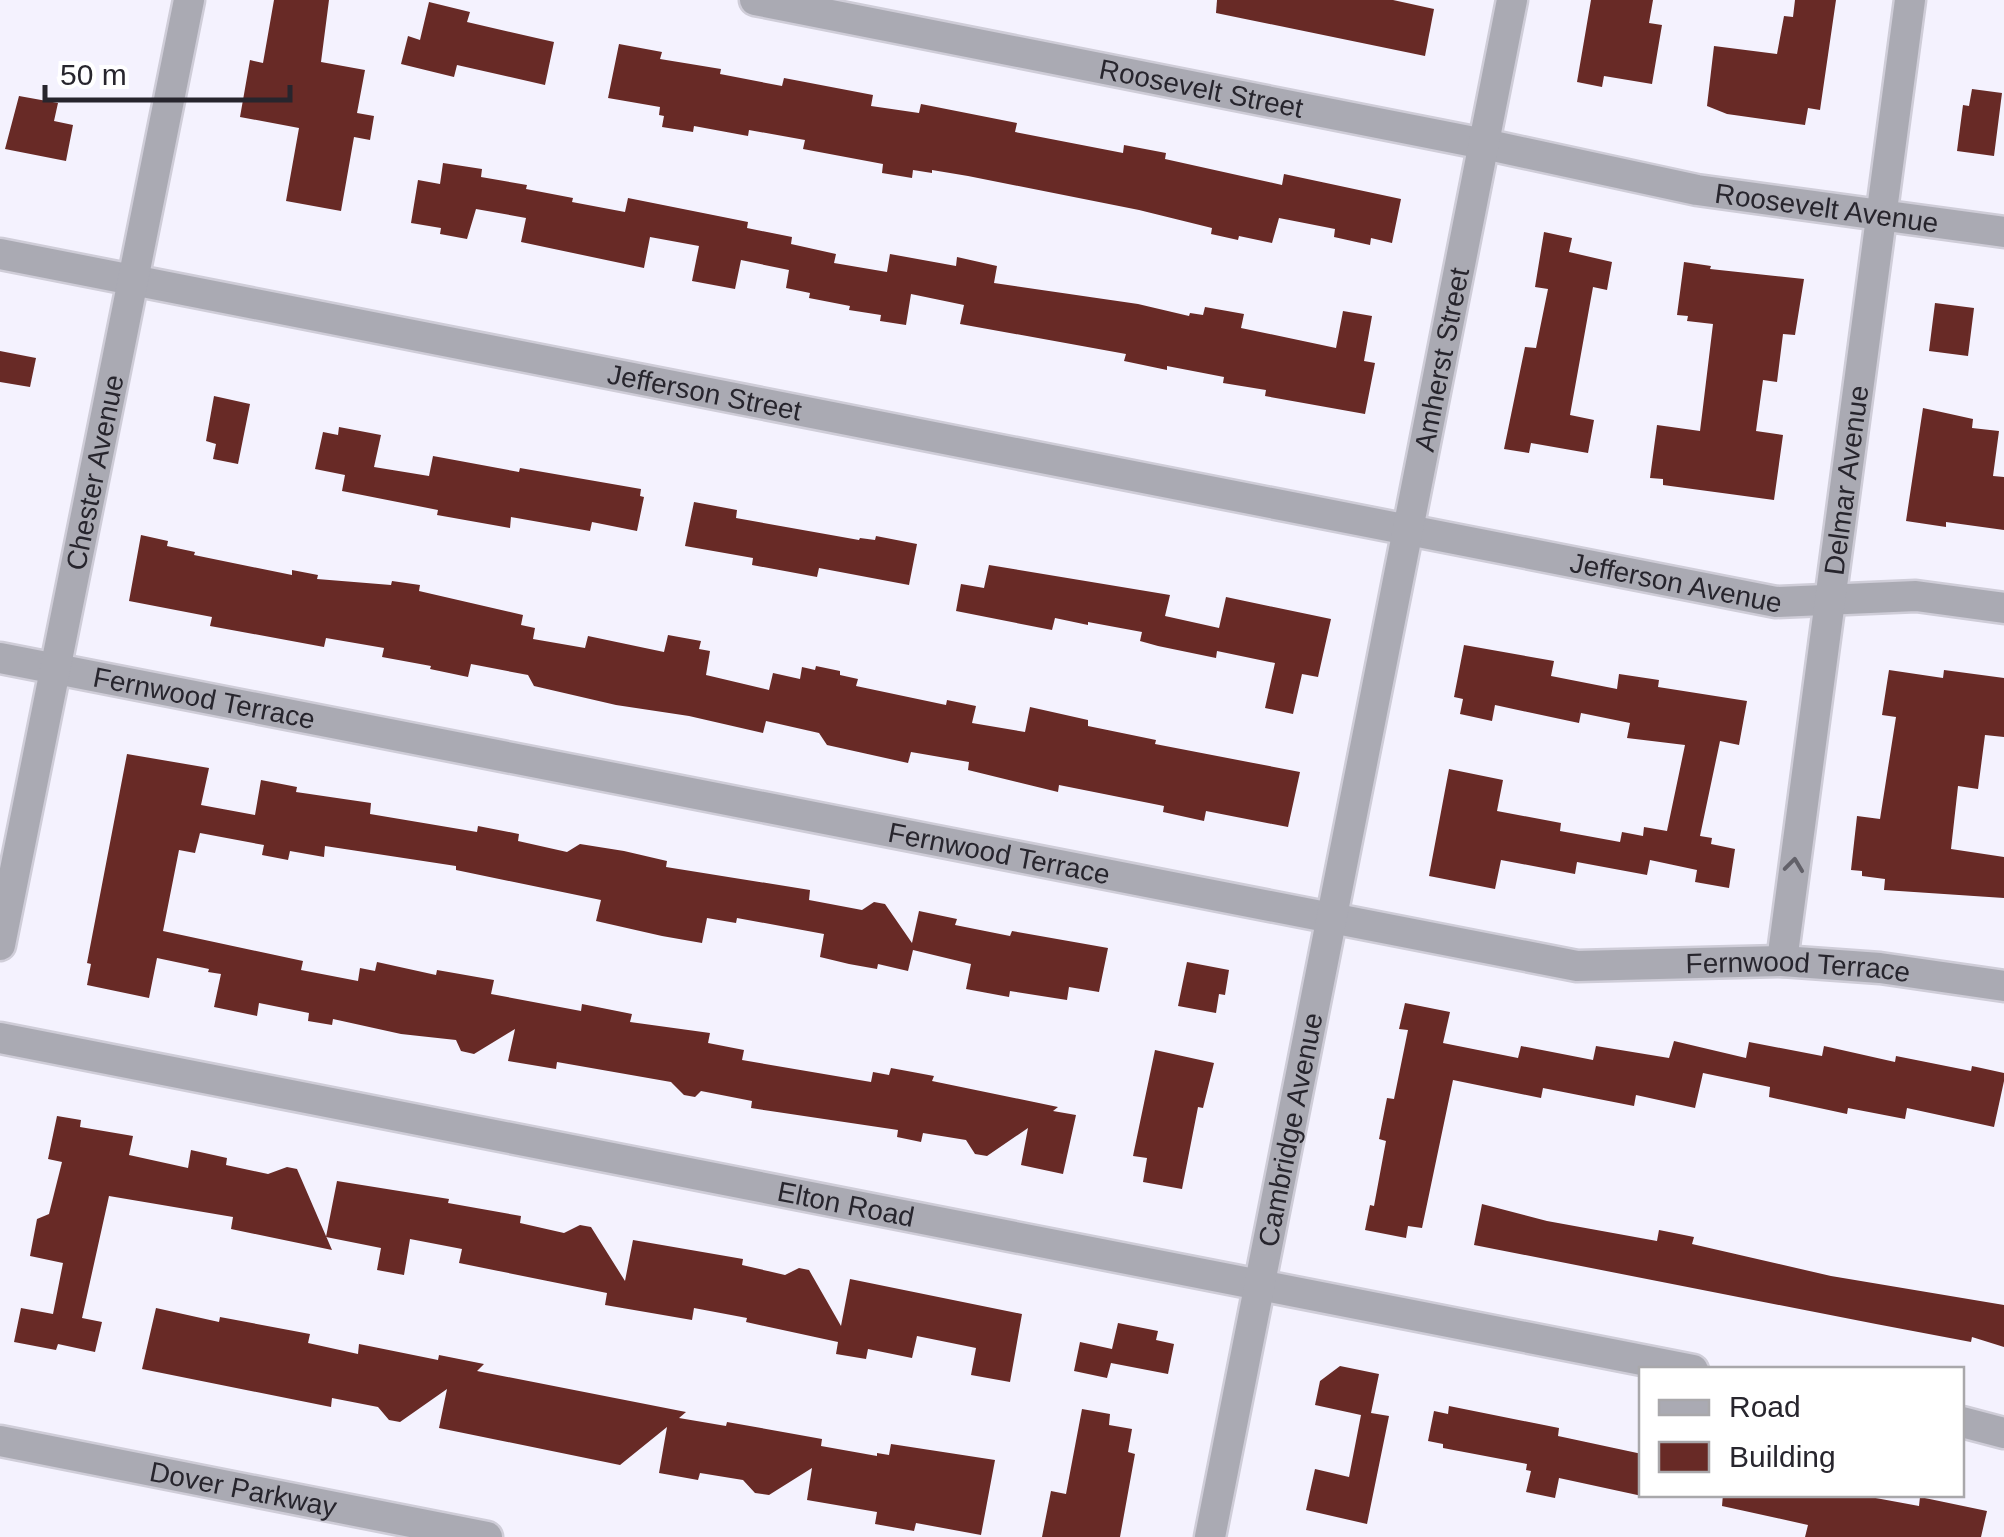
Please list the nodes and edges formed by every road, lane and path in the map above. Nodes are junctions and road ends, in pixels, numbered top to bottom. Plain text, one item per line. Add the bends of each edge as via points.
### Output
1 (189, 0) edge
2 (756, 0) edge
3 (1512, 0) edge
4 (1910, 0) edge
5 (1484, 144) junction
6 (1649, 180) joint
7 (1880, 215) junction
8 (2004, 232) edge
9 (0, 254) edge
10 (133, 280) junction
11 (1408, 532) junction
12 (1828, 600) junction
13 (2004, 608) edge
14 (0, 658) edge
15 (56, 668) junction
16 (1371, 721) joint
17 (1332, 918) junction
18 (0, 945) edge
19 (1782, 961) junction
20 (2004, 986) edge
21 (0, 1038) edge
22 (1260, 1285) junction
23 (1678, 1367) edge
24 (1964, 1423) edge
25 (2004, 1433) edge
26 (0, 1441) edge
27 (487, 1537) edge
28 (1210, 1537) edge

1 - 10 street, Chester Avenue
2 - 5 street, Roosevelt Street
3 - 5 street, Amherst Street
4 - 7 street, Delmar Avenue
5 - 6 street, Roosevelt Street
5 - 11 street, Amherst Street
6 - 7 street, Roosevelt Avenue
7 - 8 street, Roosevelt Avenue
7 - 12 street, Delmar Avenue
9 - 10 street, Jefferson Street
10 - 11 street, Jefferson Street
10 - 15 street, Chester Avenue
11 - 12 street, Jefferson Avenue via 1776,602
11 - 16 street, Amherst Street
12 - 13 street, Jefferson Avenue via 1916,596
19 -> 12 street, Delmar Avenue
14 - 15 street, Fernwood Terrace
15 - 17 street, Fernwood Terrace
15 - 18 street, Chester Avenue
16 - 17 street, Cambridge Avenue
17 - 19 street, Fernwood Terrace via 1578,966
17 - 22 street, Cambridge Avenue
19 - 20 street, Fernwood Terrace
21 - 22 street, Elton Road
22 - 23 street, Elton Road
22 - 28 street, Cambridge Avenue
24 - 25 street
26 - 27 street, Dover Parkway

